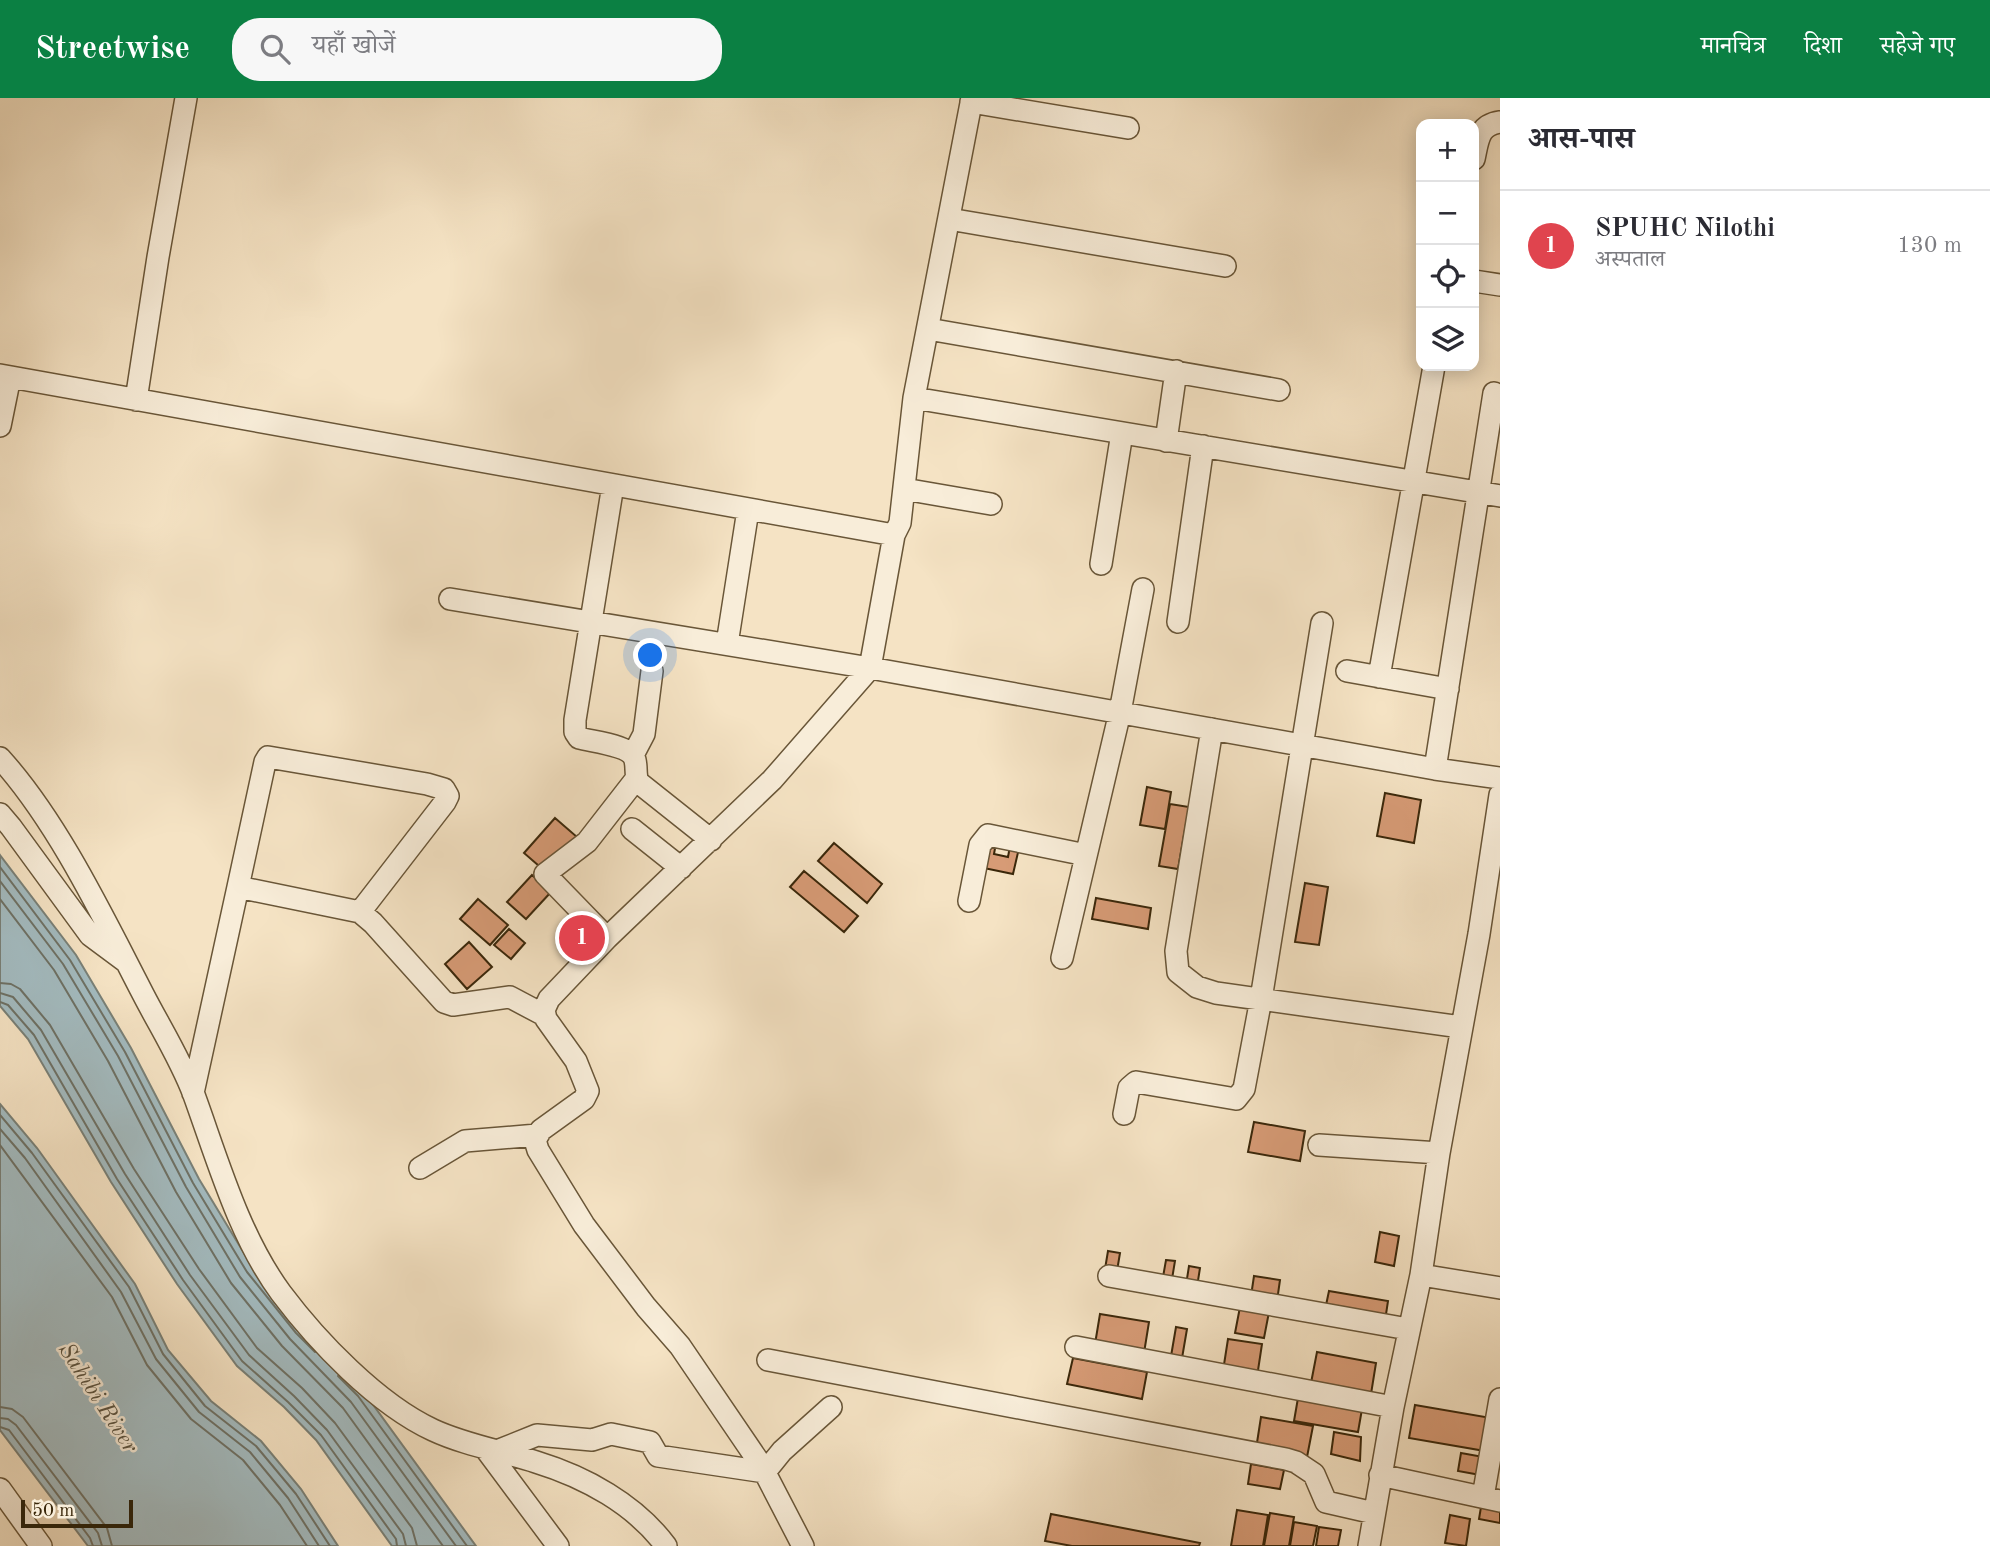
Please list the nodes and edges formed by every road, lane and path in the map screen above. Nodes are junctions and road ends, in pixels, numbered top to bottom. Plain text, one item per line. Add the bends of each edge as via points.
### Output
1 (186, 98) edge
2 (971, 100) edge
3 (1500, 122) edge
4 (1128, 128) dead end
5 (1479, 134) edge
6 (949, 219) junction
7 (1225, 266) dead end
8 (1479, 282) edge
9 (1500, 285) edge
10 (928, 329) junction
11 (1433, 371) edge
12 (1175, 372) junction
13 (5, 376) edge
14 (1279, 390) dead end
15 (1494, 393) dead end
16 (914, 398) junction
17 (136, 400) junction
18 (0, 425) edge
19 (1122, 433) junction
20 (1166, 441) junction
21 (1203, 446) junction
22 (1412, 480) junction
23 (613, 485) junction
24 (904, 489) junction
25 (1478, 492) junction
26 (1500, 496) edge
27 (992, 504) dead end
28 (748, 510) junction
29 (894, 535) junction
30 (1101, 564) dead end
31 (1143, 589) dead end
32 (450, 599) dead end
33 (592, 622) junction
34 (1178, 622) dead end
35 (1322, 623) dead end
36 (727, 644) junction
37 (870, 668) junction
38 (652, 671) dead end
39 (1347, 671) dead end
40 (1379, 677) junction
41 (1448, 689) junction
42 (1120, 712) junction
43 (1212, 729) junction
44 (1302, 745) junction
45 (633, 755) junction
46 (0, 758) edge
47 (1435, 769) junction
48 (1500, 778) edge
49 (636, 779) junction
50 (1500, 795) edge
51 (0, 814) edge
52 (632, 829) dead end
53 (711, 840) junction
54 (1086, 855) junction
55 (681, 868) junction
56 (238, 887) junction
57 (968, 901) dead end
58 (360, 912) junction
59 (1489, 936) edge
60 (607, 938) junction
61 (1062, 958) dead end
62 (127, 962) junction
63 (1261, 999) junction
64 (544, 1015) junction
65 (1461, 1027) junction
66 (193, 1093) junction
67 (1124, 1114) dead end
68 (537, 1135) junction
69 (1319, 1144) dead end
70 (1439, 1153) junction
71 (420, 1168) dead end
72 (1421, 1275) junction
73 (1109, 1276) dead end
74 (1500, 1288) edge
75 (1408, 1329) junction
76 (1076, 1347) dead end
77 (768, 1360) dead end
78 (1500, 1399) edge
79 (831, 1406) dead end
80 (1393, 1407) junction
81 (491, 1449) junction
82 (765, 1472) junction
83 (1380, 1475) junction
84 (0, 1489) edge
85 (1492, 1499) edge
86 (1374, 1513) junction
87 (40, 1546) edge
88 (558, 1546) edge
89 (666, 1546) edge
90 (803, 1546) edge
91 (1369, 1546) edge

1 - 17 street
2 - 4 street
2 - 6 street
3 - 5 street
6 - 7 street
6 - 10 street
8 - 9 street
10 - 12 street
10 - 16 street
11 - 22 street
12 - 14 street
12 - 20 street
13 - 17 street
13 - 18 street
15 - 25 street
16 - 19 street
16 - 24 street
17 - 23 street
19 - 20 street
19 - 30 street
20 - 21 street
21 - 22 street
21 - 34 street
22 - 25 street
22 - 40 street
23 - 28 street
23 - 33 street
24 - 27 street
24 - 29 street
25 - 26 street
25 - 41 street
28 - 29 street
28 - 36 street
29 - 37 street
31 - 42 street
32 - 33 street
33 - 36 street
33 - 45 street via 575,732 579,738
35 - 44 street
36 - 37 street
37 - 42 street
37 - 53 street via 797,753
38 - 45 street via 644,734
39 - 40 street
40 - 41 street
41 - 47 street
42 - 43 street
42 - 54 street
43 - 44 street
43 - 63 street via 1175,962 1178,972 1197,987
44 - 47 street
44 - 63 street
45 - 49 street
46 - 62 street via 33,799
47 - 48 street
49 - 53 street
49 - 60 street via 587,842 545,874
50 - 59 street
51 - 62 street via 90,935
52 - 55 street
53 - 55 street
54 - 57 street via 988,835 980,845
54 - 61 street
55 - 60 street
56 - 58 street
56 - 58 street via 268,757 444,789 445,802
56 - 66 street
58 - 64 street via 444,1003 510,997
59 - 65 street
60 - 64 street via 548,999
62 - 66 street
63 - 65 street
63 - 67 street via 1240,1097 1136,1082 1129,1088
64 - 68 street via 576,1061 588,1091
65 - 70 street
66 - 81 street via 253,1250 281,1293 343,1364 392,1404 435,1431
68 - 71 street via 465,1141
68 - 82 street via 538,1150 584,1225 680,1346
69 - 70 street
70 - 72 street
72 - 74 street
72 - 75 street
73 - 75 street
75 - 80 street
76 - 80 street
77 - 86 street via 1286,1459 1314,1474 1326,1502
78 - 85 street
79 - 82 street
80 - 83 street
81 - 82 street via 537,1434 592,1440 611,1434 650,1442 658,1455
81 - 88 street
81 - 89 street via 538,1462 610,1495
82 - 90 street
83 - 85 street
83 - 86 street
84 - 87 street
86 - 91 street

